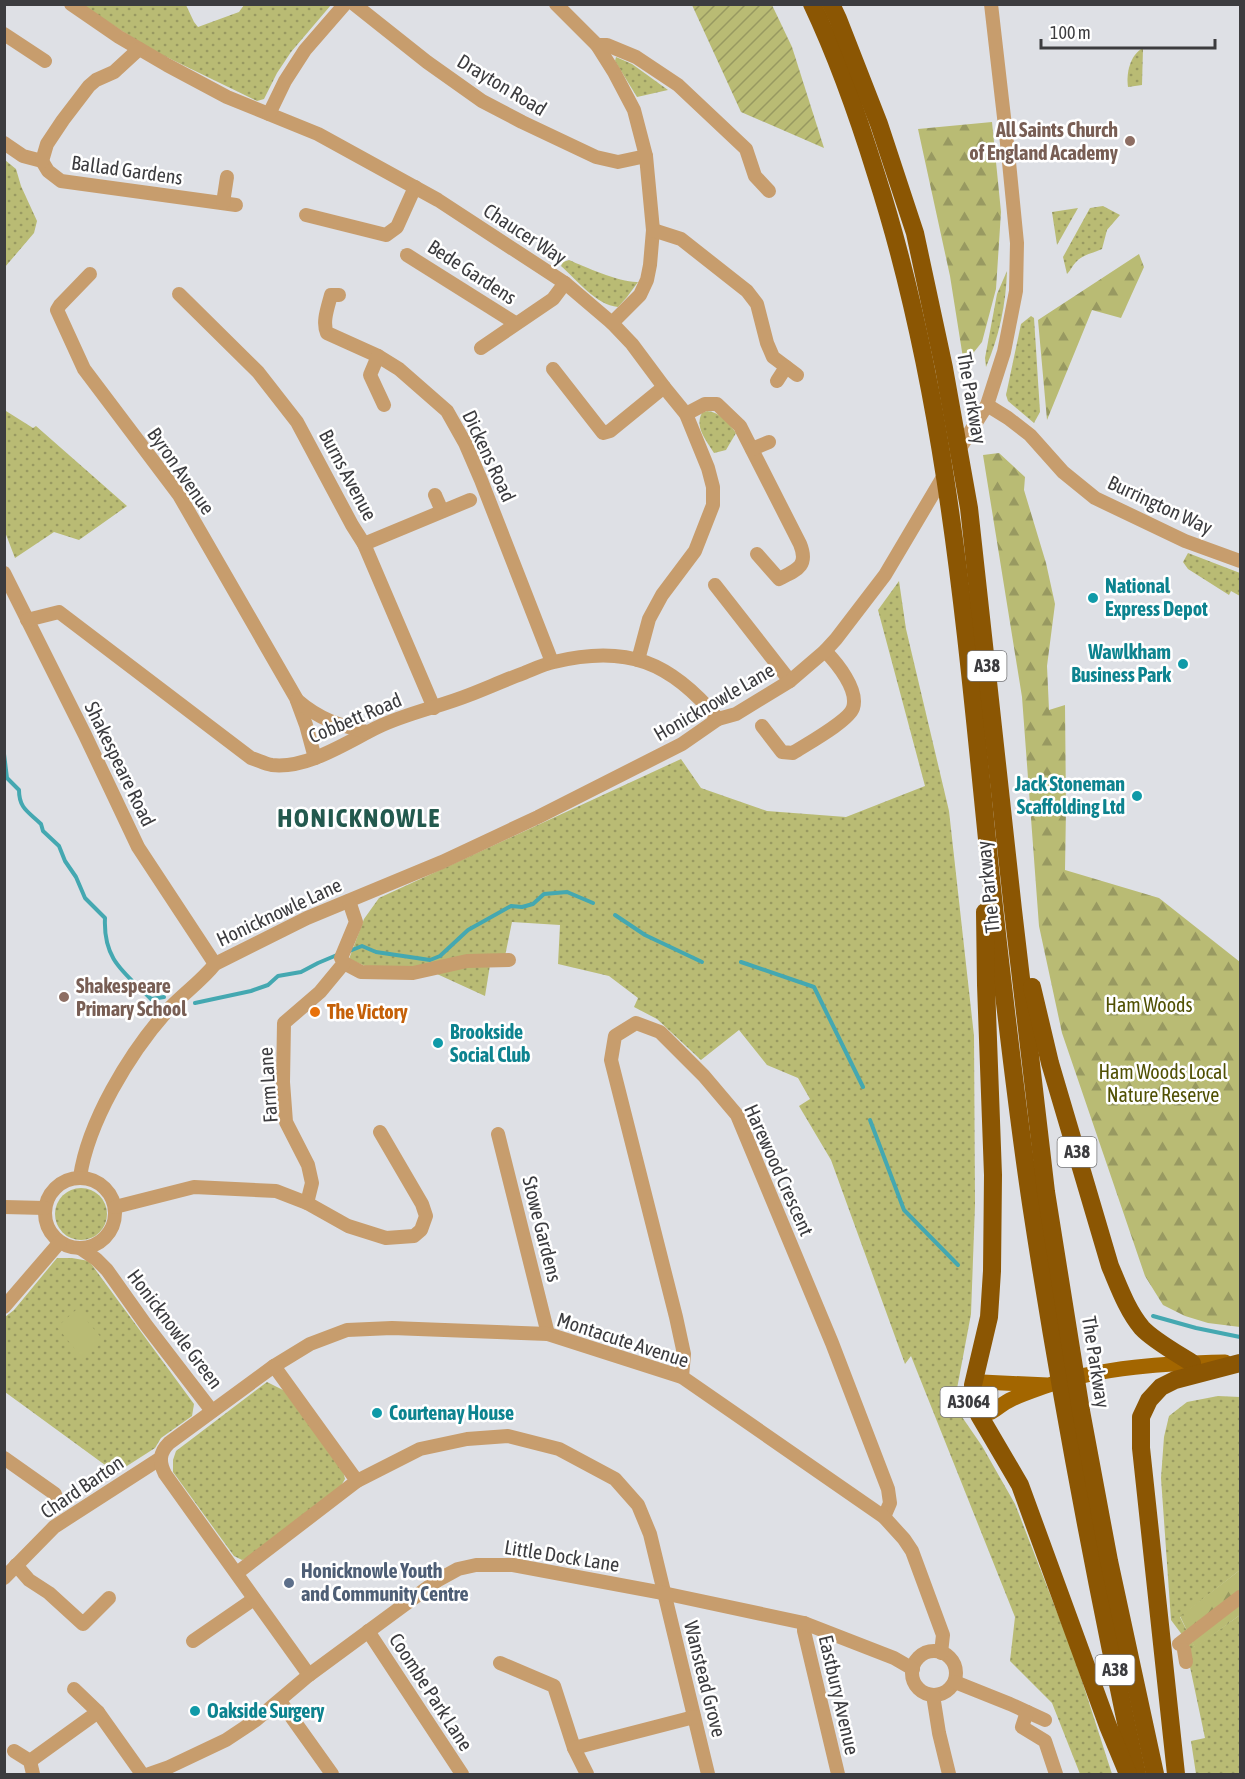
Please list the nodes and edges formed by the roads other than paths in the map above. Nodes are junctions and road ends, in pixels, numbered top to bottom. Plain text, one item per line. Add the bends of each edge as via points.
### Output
1 (71, 4) edge
2 (345, 4) edge
3 (354, 4) edge
4 (556, 4) edge
5 (812, 4) edge
6 (831, 4) edge
7 (991, 4) edge
8 (4, 34) edge
9 (597, 45) junction
10 (139, 49) junction
11 (45, 61) dead end
12 (269, 114) junction
13 (4, 143) edge
14 (646, 156) junction
15 (42, 161) junction
16 (227, 177) dead end
17 (416, 187) junction
18 (769, 191) dead end
19 (306, 215) dead end
20 (653, 230) junction
21 (407, 255) dead end
22 (90, 274) dead end
23 (565, 283) junction
24 (178, 294) dead end
25 (339, 295) dead end
26 (515, 323) junction
27 (612, 323) junction
28 (481, 348) dead end
29 (378, 356) junction
30 (553, 369) dead end
31 (777, 381) dead end
32 (664, 387) junction
33 (384, 405) dead end
34 (987, 405) junction
35 (686, 414) junction
36 (769, 442) dead end
37 (752, 448) junction
38 (435, 495) dead end
39 (470, 500) dead end
40 (442, 511) junction
41 (364, 544) junction
42 (757, 554) dead end
43 (1240, 561) edge
44 (4, 573) edge
45 (715, 585) dead end
46 (27, 620) junction
47 (825, 651) junction
48 (638, 660) junction
49 (552, 662) junction
50 (790, 681) junction
51 (296, 698) junction
52 (434, 708) junction
53 (718, 719) junction
54 (762, 726) dead end
55 (368, 732) junction
56 (315, 758) junction
57 (984, 811) junction
58 (349, 901) junction
59 (1013, 910) junction
60 (342, 960) junction
61 (508, 960) dead end
62 (215, 964) junction
63 (380, 1132) dead end
64 (498, 1134) dead end
65 (80, 1177) junction
66 (307, 1203) junction
67 (4, 1207) edge
68 (115, 1207) junction
69 (45, 1208) junction
70 (107, 1236) junction
71 (60, 1242) junction
72 (80, 1248) junction
73 (107, 1270) junction
74 (4, 1307) edge
75 (548, 1334) junction
76 (1062, 1343) junction
77 (1192, 1363) junction
78 (1240, 1363) edge
79 (274, 1366) junction
80 (682, 1377) junction
81 (973, 1385) junction
82 (1048, 1385) junction
83 (212, 1411) junction
84 (1073, 1413) junction
85 (979, 1415) junction
86 (161, 1458) junction
87 (6, 1463) edge
88 (357, 1481) junction
89 (55, 1494) dead end
90 (884, 1517) junction
91 (16, 1565) junction
92 (237, 1574) junction
93 (4, 1578) edge
94 (663, 1593) junction
95 (1240, 1597) edge
96 (109, 1598) dead end
97 (254, 1599) junction
98 (804, 1623) junction
99 (368, 1630) junction
100 (194, 1641) dead end
101 (1183, 1652) dead end
102 (941, 1653) junction
103 (500, 1663) dead end
104 (913, 1669) junction
105 (309, 1675) junction
106 (955, 1682) junction
107 (74, 1689) dead end
108 (933, 1695) junction
109 (280, 1701) junction
110 (98, 1712) junction
111 (1027, 1712) junction
112 (694, 1717) junction
113 (1045, 1720) dead end
114 (574, 1748) junction
115 (14, 1751) dead end
116 (32, 1768) edge
117 (172, 1771) edge
118 (142, 1774) edge
119 (149, 1774) edge
120 (332, 1774) edge
121 (462, 1774) edge
122 (586, 1774) edge
123 (708, 1774) edge
124 (838, 1774) edge
125 (949, 1774) edge
126 (1056, 1774) edge
127 (1128, 1774) edge
128 (1137, 1774) edge
129 (1155, 1774) edge
130 (1176, 1774) edge

1 - 10 street, Chaucer Way
2 - 12 street via 305,50
3 - 14 street, Drayton Road via 482,101 522,122 597,157 618,162
4 - 9 street
5 - 57 highway, The Parkway / A38 via 858,117 896,239 916,320 952,527
6 - 59 highway, The Parkway / A38 via 879,124 915,233 944,368 969,508
7 - 34 street, Honicknowle Lane via 1017,243 1014,307
8 - 11 street
9 - 14 street via 634,110
9 - 18 street via 636,57 678,85 746,149 755,176
10 - 12 street, Chaucer Way via 227,97
10 - 15 street, Ballad Gardens via 114,72 89,86 47,144
12 - 17 street, Chaucer Way via 318,134
13 - 15 street via 23,156
14 - 20 street
15 - 16 street, Ballad Gardens via 60,181 229,204
17 - 19 street via 397,227 386,235
17 - 23 street, Chaucer Way
20 - 27 street via 647,280 640,295
20 - 31 street via 681,239 747,291 757,304 773,357 792,371
21 - 26 street, Bede Gardens
22 - 51 street, Byron Avenue via 57,310 84,369 179,495
23 - 26 street, Bede Gardens via 553,299
23 - 27 street, Chaucer Way
24 - 41 street, Burns Avenue via 258,372 297,422
25 - 29 street, Dickens Road via 331,295 325,322 327,333
26 - 28 street, Bede Gardens
27 - 32 street, Chaucer Way
29 - 33 street via 370,375
29 - 49 street, Dickens Road via 447,411 465,443
30 - 32 street via 603,433
32 - 35 street, Chaucer Way
34 - 43 street, Burrington Way via 1030,435 1063,472 1095,498 1185,541
34 - 47 street, Honicknowle Lane via 885,575
35 - 37 street via 705,404 717,404 740,426
35 - 48 street, Chaucer Way via 708,468 713,505 695,551 650,619
36 - 37 street
37 - 42 street via 804,558 800,566 779,579
38 - 40 street
39 - 40 street
40 - 41 street
41 - 52 street, Burns Avenue
44 - 46 street, Shakespeare Road
45 - 50 street
46 - 56 street, Cobbett Road via 59,612 251,758 282,766
46 - 62 street, Shakespeare Road via 138,847
47 - 50 street, Honicknowle Lane
47 - 54 street via 846,677 853,710 793,753 782,752
48 - 49 street, Cobbett Road via 606,654
48 - 53 street, Cobbett Road via 680,679
49 - 52 street, Cobbett Road
50 - 53 street, Honicknowle Lane via 736,714
51 - 55 street, Byron Avenue via 332,723
51 - 56 street, Byron Avenue
52 - 55 street, Cobbett Road
53 - 58 street, Honicknowle Lane via 682,744 537,817
55 - 56 street, Cobbett Road
57 - 76 highway, The Parkway / A38 via 1031,1202
57 - 81 highway, A38 via 992,1271 989,1317
58 - 60 street, Farm Lane via 356,922
58 - 62 street, Honicknowle Lane
59 - 76 highway, The Parkway / A38
59 - 77 highway, A38 via 1050,1063 1110,1266 1131,1312 1144,1330
60 - 61 street via 361,972 413,974 467,961
60 - 66 street, Farm Lane via 320,992 284,1023 286,1122 308,1165 312,1183
62 - 65 street, Honicknowle Lane via 151,1030 125,1070 100,1112
63 - 66 street via 422,1204 426,1216 421,1230 414,1236 386,1238 348,1226
64 - 75 street, Stowe Gardens
65 - 68 street via 107,1189
65 - 69 street via 53,1190
66 - 68 street via 276,1191 194,1187
67 - 69 street
68 - 70 street, Honicknowle Green
69 - 71 street via 51,1233
70 - 72 street via 99,1243
70 - 73 street, Honicknowle Green via 103,1251
71 - 72 street, Honicknowle Green
71 - 74 street
72 - 73 street, Honicknowle Green
73 - 83 street, Honicknowle Green
75 - 79 street, Montacute Avenue via 347,1330 310,1344
75 - 80 street, Montacute Avenue
76 - 84 highway, The Parkway / A38
77 - 78 main road
77 - 82 main road via 1089,1374
78 - 130 highway, A38 via 1161,1387 1141,1417 1141,1448
79 - 83 street, Honicknowle Green
79 - 88 street
80 - 90 street, Montacute Avenue
80 - 90 street, Harewood Crescent via 684,1354 676,1317 611,1060 615,1036 636,1023 660,1032 737,1115 828,1332 888,1489 890,1503
81 - 82 main road, A3064 via 992,1381
81 - 85 main road, A3064 via 969,1400
82 - 85 main road, A3064 via 1010,1400 989,1414
83 - 86 street, Honicknowle Green via 169,1443
84 - 128 highway, The Parkway / A38
84 - 129 highway, The Parkway / A38
85 - 127 highway, A38 via 1020,1485
86 - 91 street, Chard Barton via 54,1527
86 - 92 street via 165,1474
87 - 89 street, Chard Barton via 29,1474
88 - 92 street
88 - 94 street, Wanstead Grove via 420,1449 467,1439 508,1436 559,1449 615,1479 638,1505 650,1534
90 - 102 street, Montacute Avenue via 912,1551 943,1635
91 - 93 street, Chard Barton
91 - 96 street via 83,1624
92 - 97 street
94 - 98 street, Little Dock Lane
94 - 99 street, Little Dock Lane via 513,1565 476,1565 438,1580
94 - 112 street, Wanstead Grove
95 - 101 street
97 - 100 street
97 - 105 street
98 - 104 street, Little Dock Lane
98 - 124 street, Eastbury Avenue
99 - 105 street, Little Dock Lane
99 - 121 street, Coombe Park Lane
102 - 104 street via 925,1654
102 - 106 street via 955,1666
103 - 114 street via 554,1686
104 - 108 street via 916,1685
105 - 109 street, Little Dock Lane
106 - 108 street via 949,1690
106 - 111 street
107 - 110 street
108 - 125 street
109 - 117 street, Little Dock Lane via 226,1740
109 - 120 street
110 - 116 street
110 - 118 street
111 - 113 street
111 - 126 street via 1022,1727 1045,1741
112 - 114 street
112 - 123 street, Wanstead Grove
114 - 122 street
115 - 116 street
117 - 119 street, Little Dock Lane

